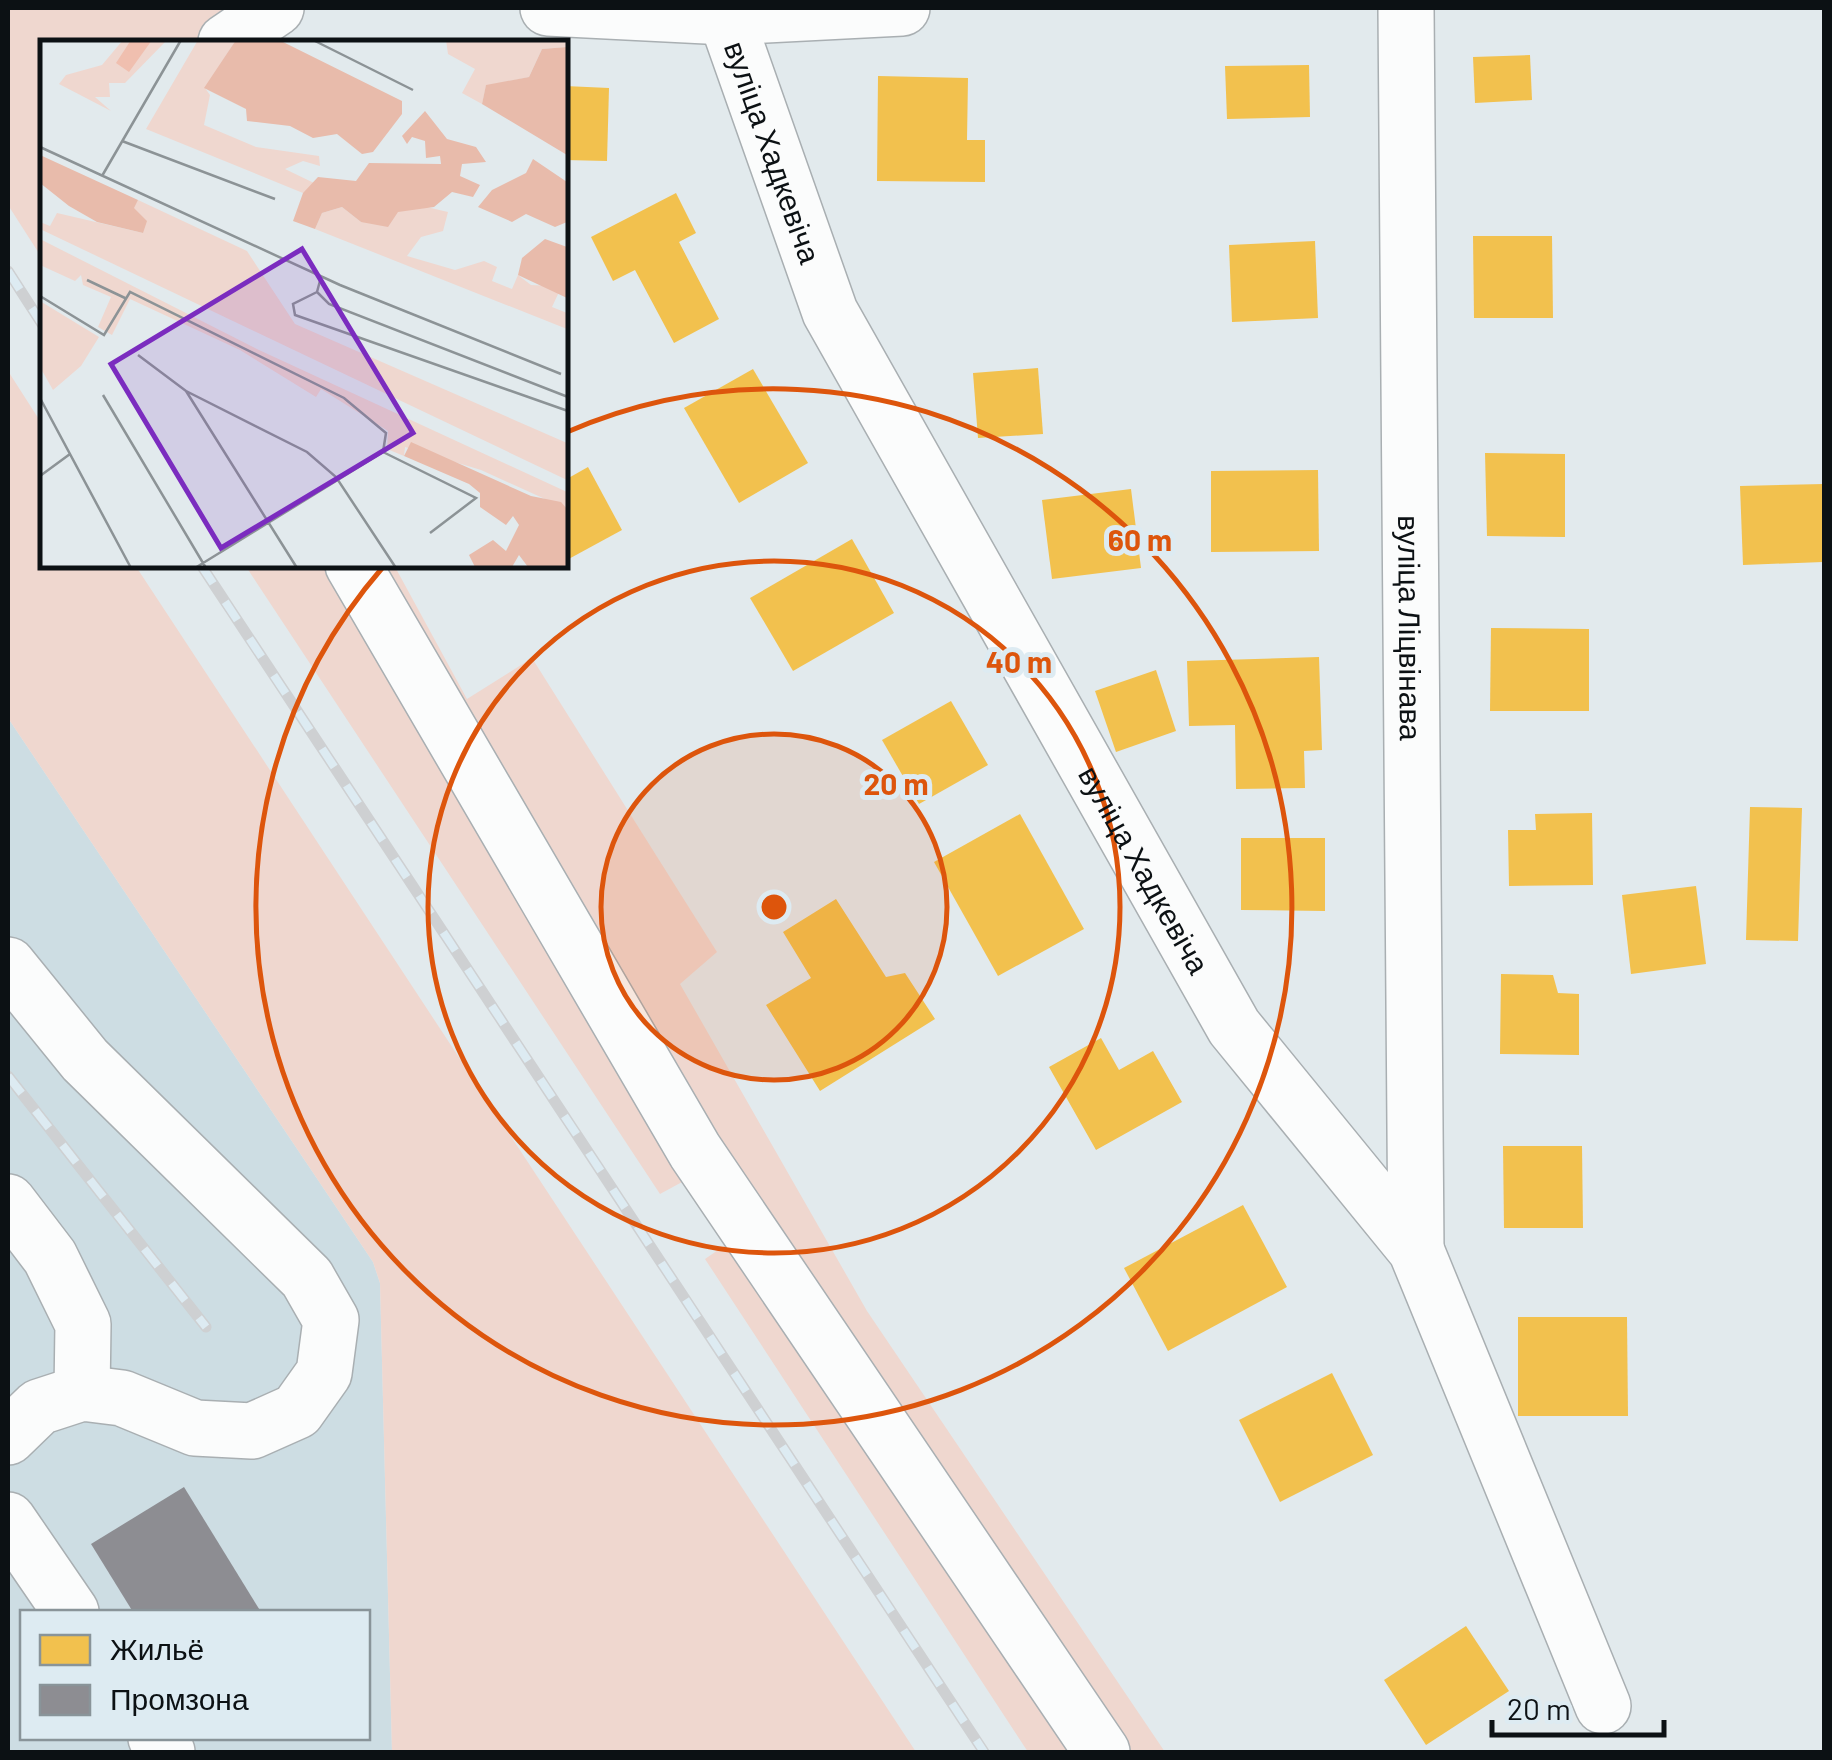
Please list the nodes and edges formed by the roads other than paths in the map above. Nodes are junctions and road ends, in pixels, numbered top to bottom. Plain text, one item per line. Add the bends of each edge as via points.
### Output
1 (276, 8) edge
2 (548, 8) edge
3 (902, 8) edge
4 (1406, 8) edge
5 (726, 12) edge
6 (229, 40) edge
7 (355, 568) edge
8 (8, 964) edge
9 (8, 1202) edge
10 (1416, 1250) junction
11 (82, 1393) junction
12 (8, 1437) edge
13 (8, 1520) edge
14 (70, 1610) edge
15 (1602, 1706) dead end
16 (1102, 1752) edge

1 - 6 street
2 - 5 street
3 - 5 street
4 - 10 street, вуліца Ліцвінава
5 - 10 street, вуліца Хадкевіча via 830,312 1234,1026
7 - 16 street via 695,1151
8 - 11 street via 85,1060 307,1278 331,1320 324,1373 315,1386 297,1411 252,1431 195,1428 122,1398
9 - 11 street via 50,1257 84,1324
10 - 15 street, вуліца Хадкевіча
11 - 12 street via 39,1407
13 - 14 street

